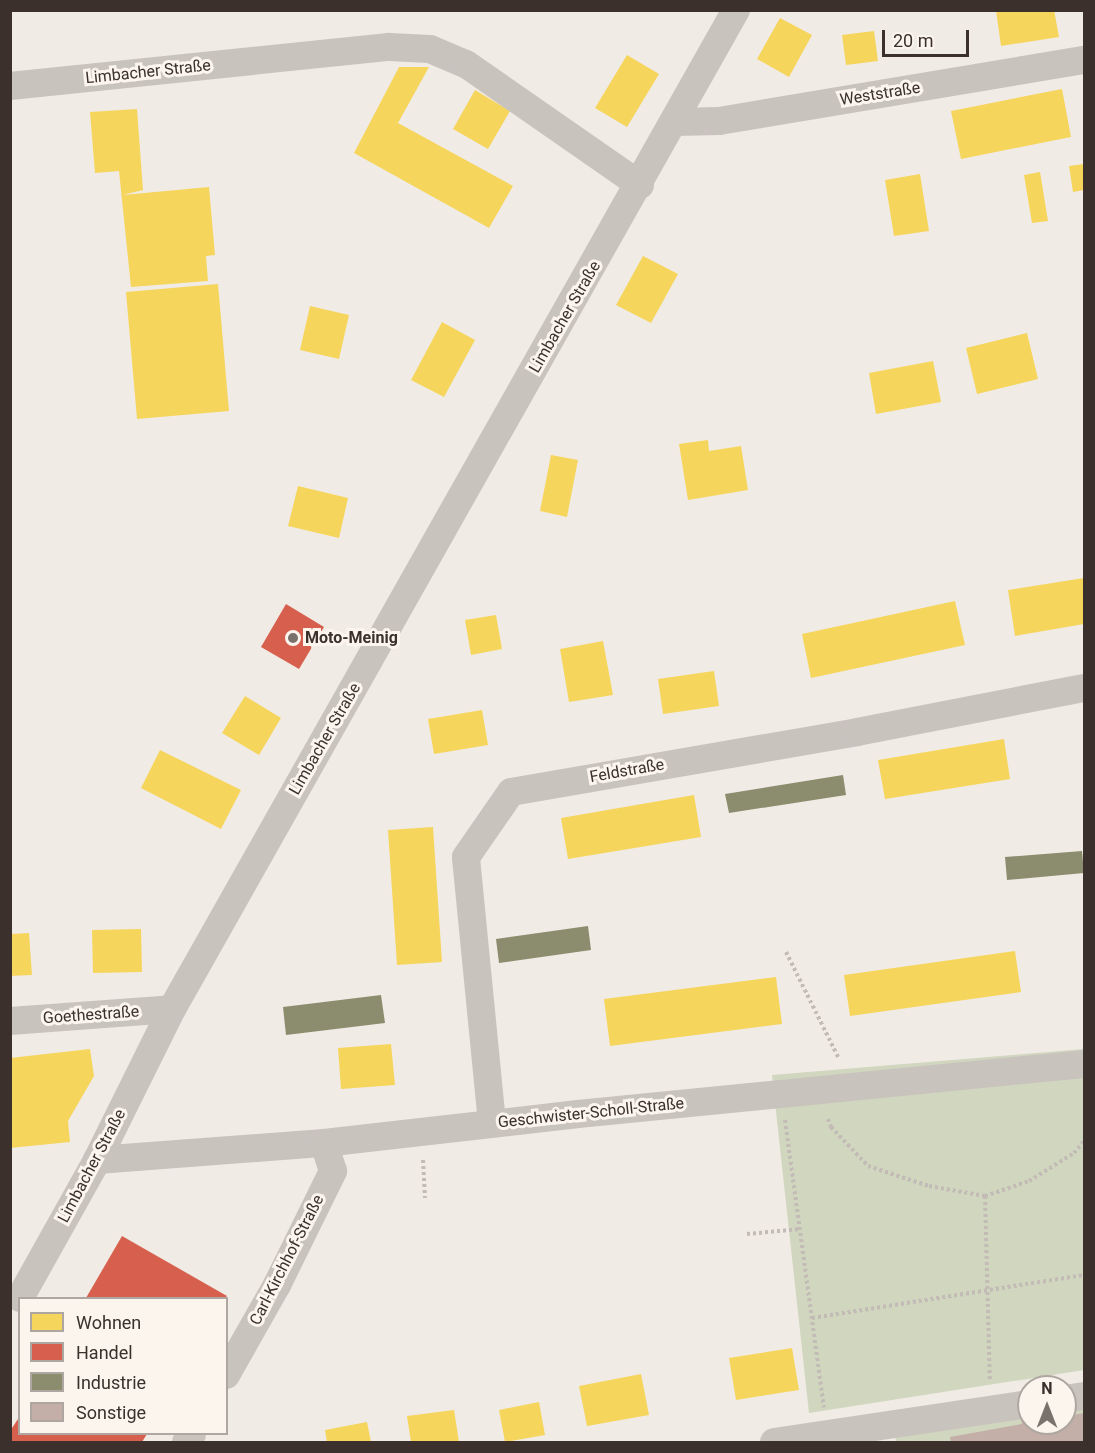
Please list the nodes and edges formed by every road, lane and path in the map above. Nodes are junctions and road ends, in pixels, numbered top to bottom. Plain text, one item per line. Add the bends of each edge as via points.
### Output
1 (736, 10) edge
2 (1084, 60) edge
3 (10, 86) edge
4 (675, 122) junction
5 (640, 185) junction
6 (1084, 688) edge
7 (786, 952) dead end
8 (172, 1009) junction
9 (10, 1021) edge
10 (1084, 1064) edge
11 (853, 1086) junction
12 (818, 1090) junction
13 (781, 1093) junction
14 (492, 1123) junction
15 (421, 1131) junction
16 (1084, 1141) edge
17 (324, 1143) junction
18 (97, 1160) junction
19 (985, 1196) junction
20 (425, 1198) dead end
21 (801, 1229) junction
22 (747, 1234) dead end
23 (1084, 1275) edge
24 (988, 1290) junction
25 (21, 1297) edge
26 (18, 1302) edge
27 (10, 1315) edge
28 (812, 1318) junction
29 (228, 1371) edge
30 (1017, 1406) edge
31 (991, 1410) junction
32 (828, 1439) edge
33 (774, 1443) edge

1 - 4 street, Limbacher Straße
2 - 4 street, Weststraße via 719,121
3 - 5 street, Limbacher Straße via 389,47 430,49 466,64
4 - 5 street, Limbacher Straße
5 - 8 street, Limbacher Straße
6 - 14 street, Feldstraße via 511,792 466,857
7 - 11 path
8 - 9 street, Goethestraße
8 - 18 street, Limbacher Straße
10 - 11 street, Geschwister-Scholl-Straße
11 - 12 street, Geschwister-Scholl-Straße
12 - 13 street, Geschwister-Scholl-Straße
12 - 19 path via 831,1127 868,1166 928,1186
13 - 14 street, Geschwister-Scholl-Straße
13 - 21 path
14 - 15 street, Geschwister-Scholl-Straße
15 - 17 street, Geschwister-Scholl-Straße
15 - 20 path
16 - 19 path via 1074,1153 1029,1181
17 - 18 street, Geschwister-Scholl-Straße
17 - 29 street, Carl-Kirchhof-Straße via 333,1171 277,1285
18 - 25 street, Limbacher Straße
19 - 24 path
21 - 22 path
21 - 28 path
23 - 24 path
24 - 28 path
24 - 31 path
26 - 27 street, Limbacher Straße
28 - 32 path
30 - 31 street
31 - 32 street
32 - 33 street

